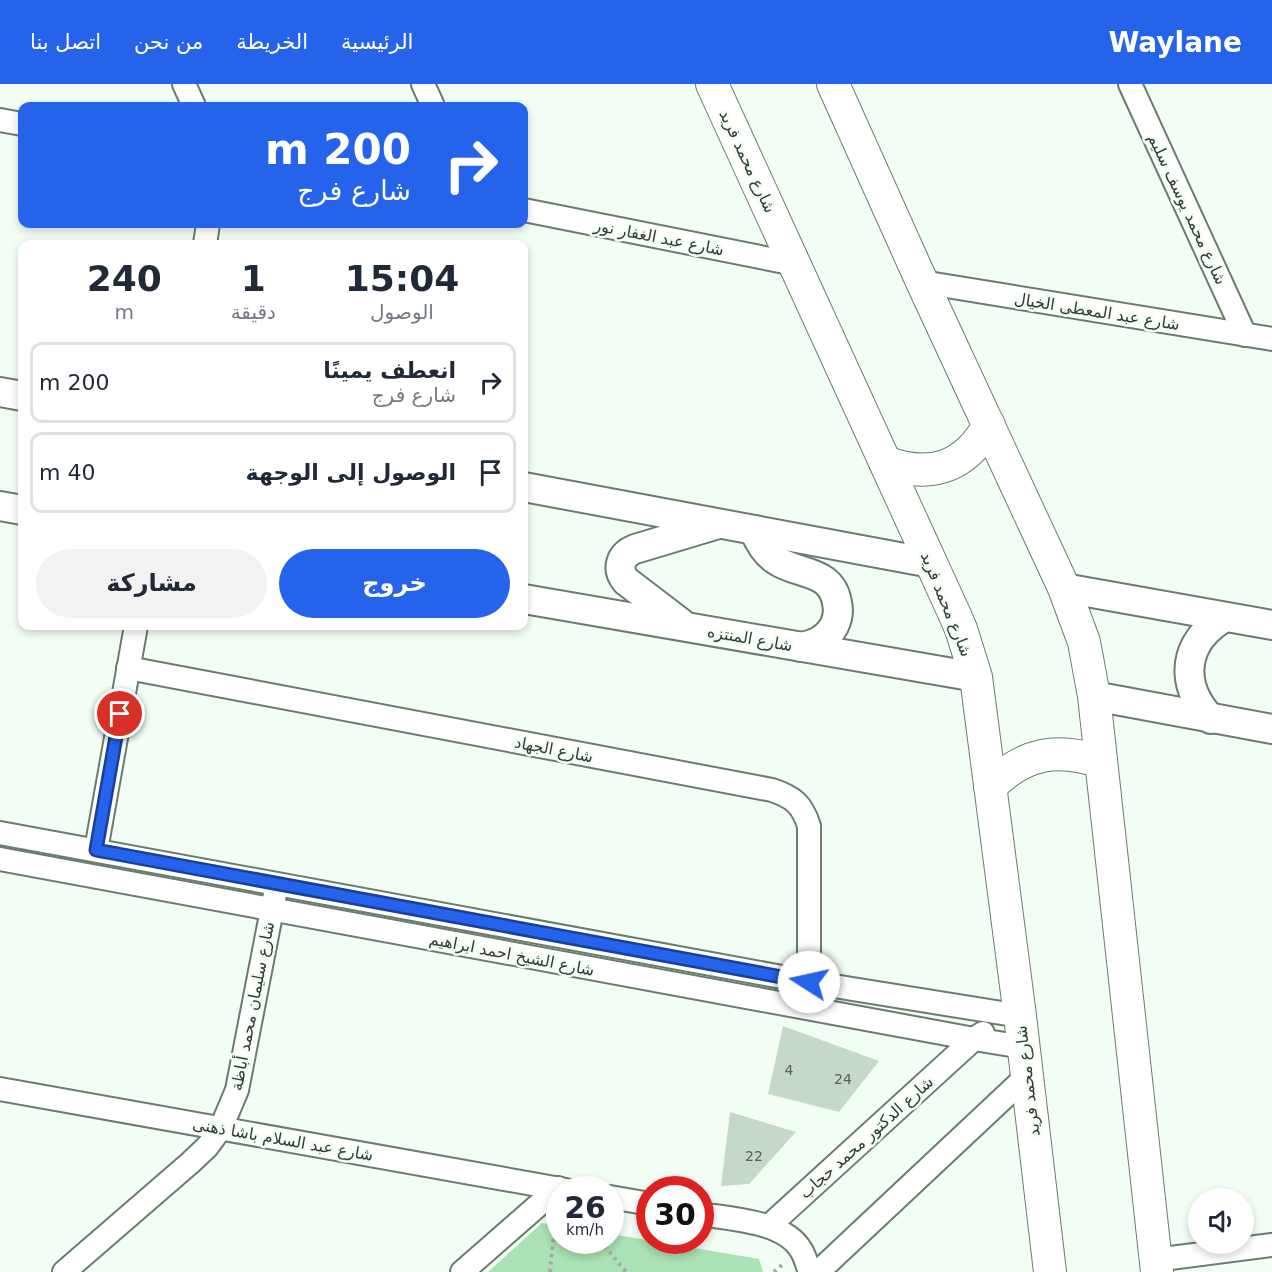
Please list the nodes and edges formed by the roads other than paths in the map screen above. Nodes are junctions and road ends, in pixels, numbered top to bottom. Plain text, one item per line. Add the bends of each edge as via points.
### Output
1 (184, 84) edge
2 (423, 84) edge
3 (712, 84) edge
4 (833, 84) edge
5 (1130, 84) edge
6 (192, 102) edge
7 (431, 102) edge
8 (0, 120) edge
9 (18, 123) edge
10 (528, 211) edge
11 (795, 264) junction
12 (922, 282) junction
13 (1245, 334) junction
14 (1272, 339) edge
15 (0, 392) edge
16 (18, 395) edge
17 (989, 425) junction
18 (885, 462) junction
19 (528, 488) edge
20 (0, 506) edge
21 (18, 509) edge
22 (720, 524) junction
23 (754, 530) junction
24 (931, 563) junction
25 (1064, 588) junction
26 (528, 600) edge
27 (1225, 617) junction
28 (1272, 625) edge
29 (686, 627) junction
30 (135, 630) edge
31 (800, 647) junction
32 (128, 668) junction
33 (976, 677) junction
34 (1094, 696) junction
35 (1211, 719) junction
36 (1272, 729) edge
37 (1101, 762) junction
38 (990, 787) junction
39 (0, 833) edge
40 (96, 850) junction
41 (0, 859) edge
42 (276, 884) junction
43 (272, 909) junction
44 (809, 982) junction
45 (1020, 1016) junction
46 (974, 1039) junction
47 (1025, 1061) junction
48 (0, 1089) edge
49 (221, 1128) junction
50 (546, 1186) edge
51 (546, 1202) edge
52 (714, 1216) edge
53 (769, 1226) junction
54 (1272, 1245) edge
55 (1156, 1266) edge
56 (64, 1272) edge
57 (462, 1272) edge
58 (810, 1272) edge
59 (818, 1272) edge
60 (1050, 1272) edge

1 - 6 street
2 - 7 street
3 - 11 main road, شارع محمد فريد
4 - 12 main road
5 - 13 street, شارع محمد يوسف سليم
8 - 9 street
10 - 11 street, شارع عبد الغفار نور
11 - 18 main road, شارع محمد فريد
12 - 13 street, شارع عبد المعطى الخيال
12 - 17 main road
13 - 14 street, شارع عبد المعطى الخيال
15 - 16 street
17 - 18 main road via 965,455 941,468 913,470
17 - 25 main road
18 - 24 main road, شارع محمد فريد
19 - 22 street
20 - 21 street
22 - 23 street
22 - 29 street via 635,549 621,561 626,581
23 - 24 street
23 - 31 street via 773,558 816,575 832,588 836,598 837,618 827,636
24 - 33 main road, شارع محمد فريد via 961,629
25 - 27 street
25 - 34 main road via 1084,642
26 - 29 street, شارع المنتزه
27 - 28 street
27 - 35 street via 1205,631 1190,662 1193,693
29 - 31 street, شارع المنتزه
30 - 32 street
31 - 33 street, شارع المنتزه
32 - 40 street
32 - 44 street, شارع الجهاد via 785,794 805,813 809,826
33 - 38 main road, شارع محمد فريد
34 - 35 street
34 - 37 main road
35 - 36 street
37 - 38 main road via 1067,754 1033,758 1002,775
37 - 55 main road
38 - 45 main road, شارع محمد فريد
39 - 40 street, شارع الشيخ احمد ابراهيم
40 - 42 street, شارع الشيخ احمد ابراهيم
41 - 43 street, شارع الشيخ احمد ابراهيم
42 - 43 street, شارع سليمان محمد أباظة
42 - 44 street, شارع الشيخ احمد ابراهيم
43 - 46 street, شارع الشيخ احمد ابراهيم
43 - 49 street, شارع سليمان محمد أباظة via 237,1090
44 - 45 street, شارع الشيخ احمد ابراهيم
45 - 46 street, شارع الدكتور محمد حجاب
45 - 47 main road, شارع محمد فريد
46 - 47 street, شارع الشيخ احمد ابراهيم
46 - 53 street, شارع الدكتور محمد حجاب
47 - 59 street
47 - 60 main road, شارع محمد فريد
48 - 49 street, شارع عبد السلام باشا ذهنى
49 - 50 street, شارع عبد السلام باشا ذهنى
49 - 56 street, شارع سليمان محمد أباظة via 190,1163
51 - 57 street
52 - 53 street
53 - 58 street via 787,1235 801,1249
54 - 55 street

